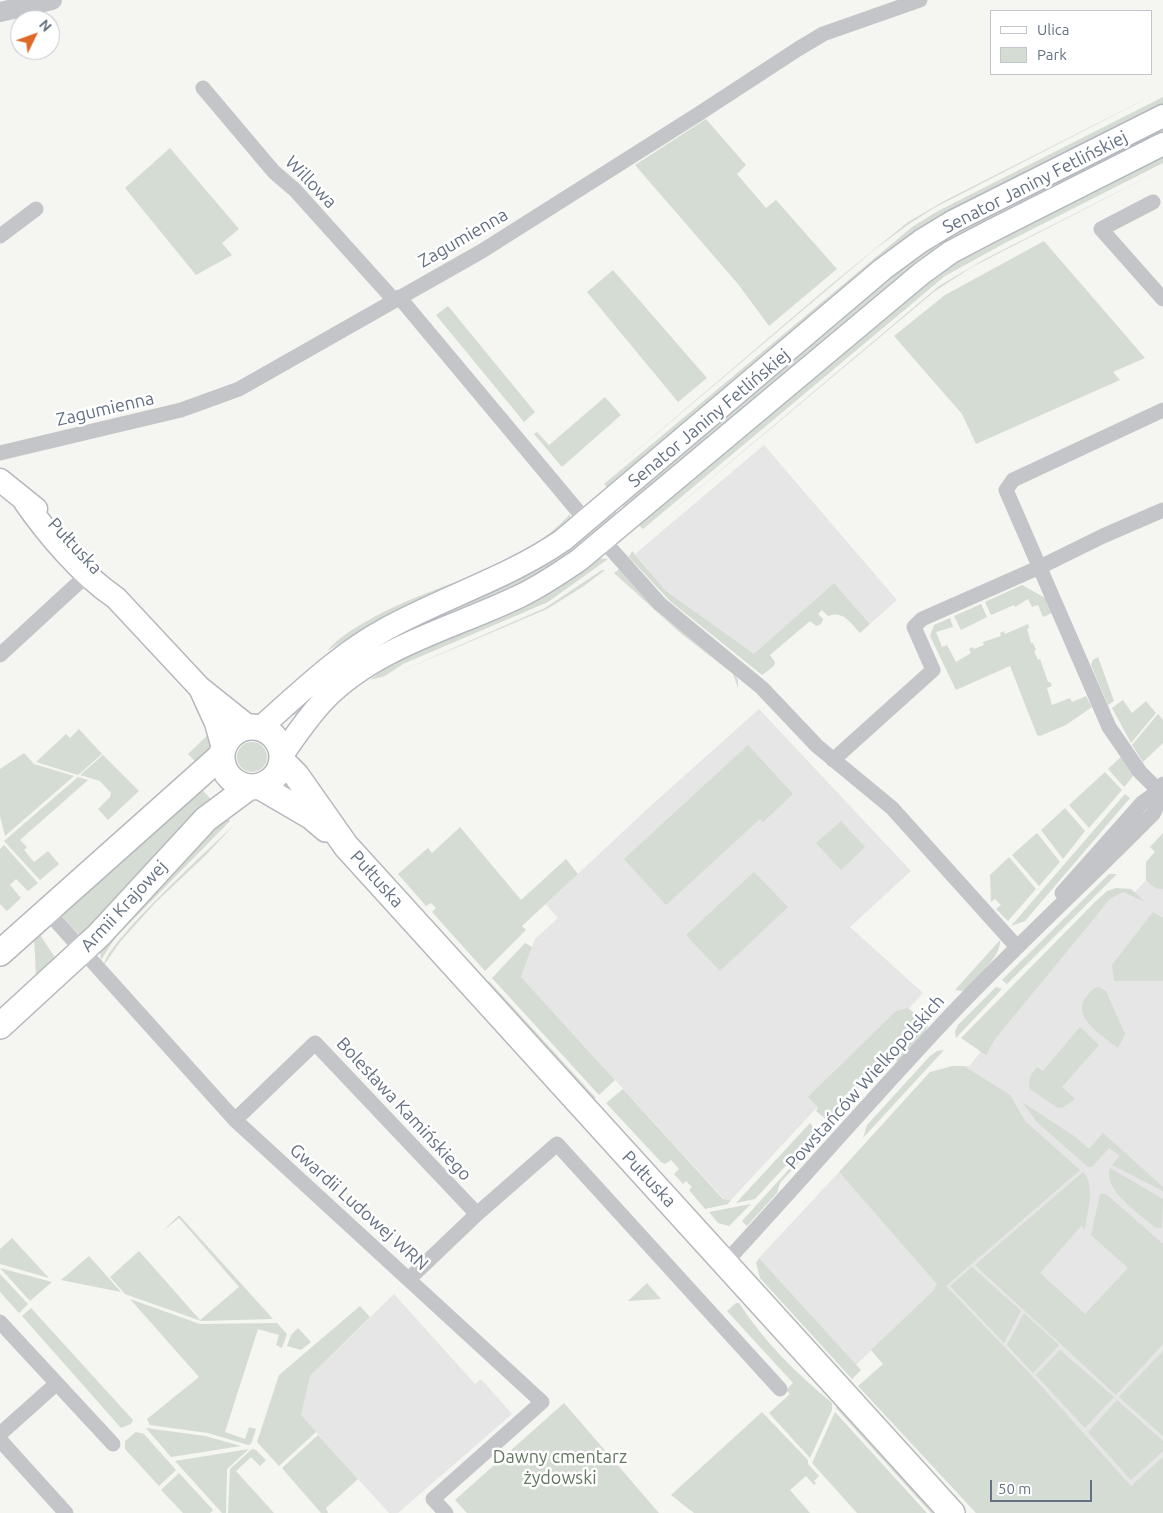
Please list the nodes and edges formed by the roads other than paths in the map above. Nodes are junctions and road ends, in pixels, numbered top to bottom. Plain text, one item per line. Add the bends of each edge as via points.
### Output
1 (52, 0) edge
2 (920, 0) edge
3 (0, 12) edge
4 (203, 88) dead end
5 (1163, 116) edge
6 (1163, 144) edge
7 (1153, 202) dead end
8 (36, 210) dead end
9 (0, 236) edge
10 (396, 299) junction
11 (1163, 299) edge
12 (1163, 410) edge
13 (0, 453) edge
14 (0, 480) edge
15 (25, 502) junction
16 (1163, 510) edge
17 (586, 522) junction
18 (603, 540) junction
19 (1040, 567) junction
20 (88, 574) junction
21 (116, 598) junction
22 (0, 655) edge
23 (199, 687) junction
24 (254, 727) junction
25 (223, 752) junction
26 (282, 758) junction
27 (833, 760) junction
28 (254, 787) junction
29 (1161, 787) edge
30 (346, 846) junction
31 (47, 911) junction
32 (1016, 947) junction
33 (83, 951) junction
34 (0, 953) edge
35 (0, 1026) edge
36 (235, 1120) junction
37 (477, 1214) junction
38 (725, 1263) junction
39 (410, 1278) junction
40 (0, 1322) edge
41 (56, 1384) junction
42 (780, 1389) dead end
43 (0, 1434) edge
44 (0, 1440) edge
45 (113, 1444) dead end
46 (66, 1513) edge
47 (446, 1513) edge
48 (952, 1513) edge

1 - 3 street
2 - 10 street, Zagumienna via 823,34 798,48 700,114 482,251
4 - 10 street, Willowa via 274,172 295,190
5 - 17 main road, Senator Janiny Fetlińskiej via 954,221 921,241 883,269
6 - 18 main road, Senator Janiny Fetlińskiej via 983,235 922,272
7 - 11 street via 1101,229
8 - 9 street
10 - 13 street, Zagumienna via 257,380 214,399 181,410
10 - 17 street, Willowa
12 - 19 street via 1014,480 1006,490
14 - 15 main road, Pułtuska
15 - 20 main road, Pułtuska via 41,526
15 - 21 main road, Pułtuska via 50,517 64,531 108,581
16 - 19 street
17 - 24 main road, Senator Janiny Fetlińskiej via 536,559 386,629 348,652
18 - 26 main road, Senator Janiny Fetlińskiej via 534,589 394,650 362,669 324,699 300,728
18 - 27 street via 660,604 762,688
19 - 27 street via 922,618 914,627 933,670
19 - 29 street via 1109,727 1140,772
20 - 21 main road, Pułtuska
20 - 22 street
21 - 23 main road, Pułtuska
23 - 24 main road, Pułtuska
23 - 25 main road, Pułtuska via 216,723
24 - 25 main road via 236,732
24 - 26 main road via 273,735
25 - 28 main road via 225,770 235,782
25 - 31 main road
26 - 28 main road via 277,774 266,784
26 - 30 main road, Pułtuska
27 - 32 street via 907,822
28 - 30 main road, Pułtuska via 312,817
28 - 33 main road, Armii Krajowej via 206,819
29 - 32 street, Powstańców Wielkopolskich via 1142,803 1077,874
30 - 38 main road, Pułtuska
31 - 33 street, Gwardii Ludowej WRN
31 - 34 main road
32 - 38 street, Powstańców Wielkopolskich
33 - 35 main road, Armii Krajowej
33 - 36 street, Gwardii Ludowej WRN
36 - 37 street, Bolesława Kamińskiego via 315,1043
36 - 39 street, Gwardii Ludowej WRN
37 - 39 street
37 - 42 street via 557,1144
38 - 48 main road, Pułtuska
39 - 47 street, Gwardii Ludowej WRN via 542,1402 433,1499
40 - 41 street
41 - 43 street
41 - 45 street
44 - 46 street

